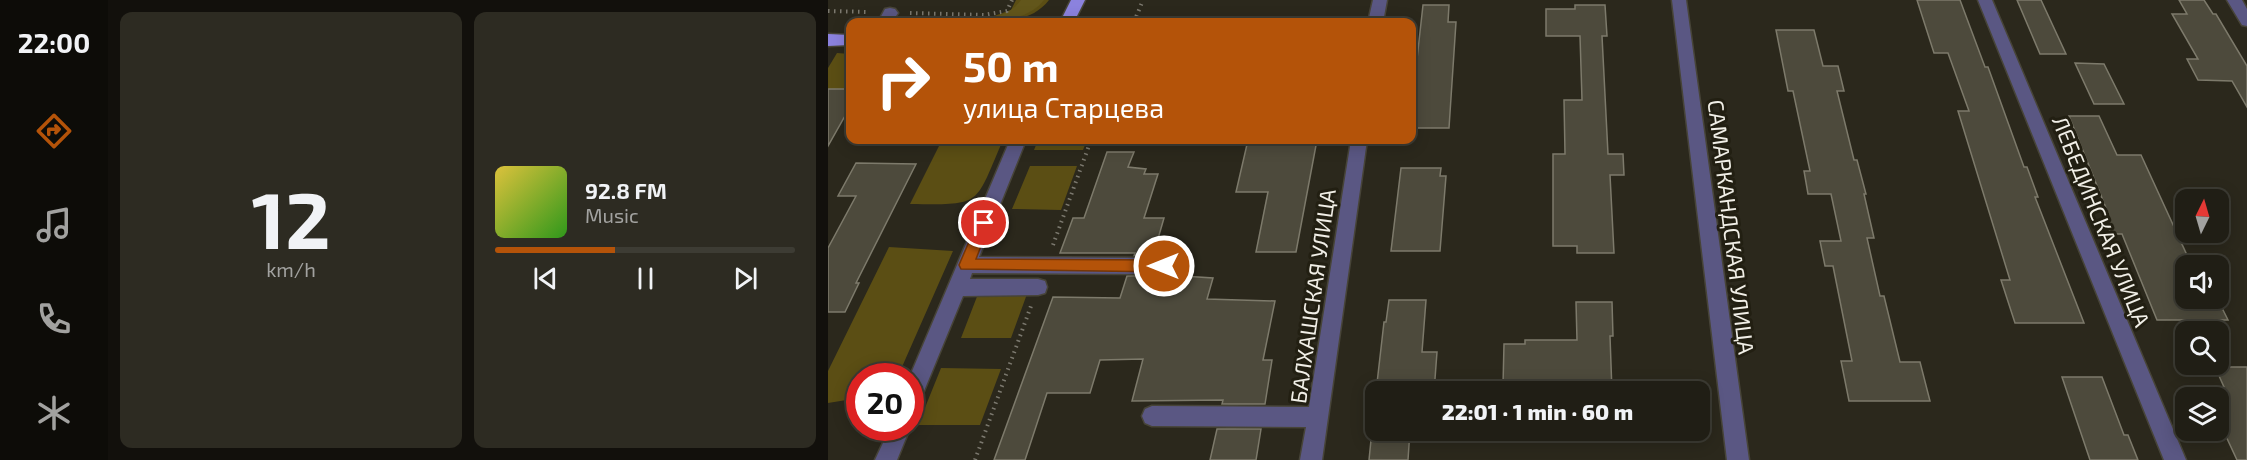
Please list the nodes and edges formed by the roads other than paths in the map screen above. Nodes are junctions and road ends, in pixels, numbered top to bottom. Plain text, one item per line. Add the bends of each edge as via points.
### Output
1 (1078, 0) edge
2 (1380, 0) edge
3 (1679, 0) edge
4 (1985, 0) edge
5 (2234, 0) edge
6 (1069, 18) edge
7 (1377, 18) edge
8 (2247, 21) edge
9 (828, 40) edge
10 (846, 40) edge
11 (1016, 144) edge
12 (1358, 144) edge
13 (966, 265) junction
14 (1164, 266) dead end
15 (957, 288) junction
16 (1038, 288) dead end
17 (924, 367) edge
18 (1152, 416) dead end
19 (1318, 417) junction
20 (894, 441) edge
21 (886, 460) edge
22 (1311, 460) edge
23 (1738, 460) edge
24 (2175, 460) edge

1 - 6 main road
2 - 7 street
3 - 23 street, САМАРКАНДСКАЯ УЛИЦА
4 - 24 street, ЛЕБЕДИНСКАЯ УЛИЦА
5 - 8 street
9 - 10 main road
11 - 13 street
12 - 19 street, БАЛХАШСКАЯ УЛИЦА
13 - 14 street
13 - 15 street
15 - 16 street
15 - 17 street
18 - 19 street
19 - 22 street, БАЛХАШСКАЯ УЛИЦА
20 - 21 street

